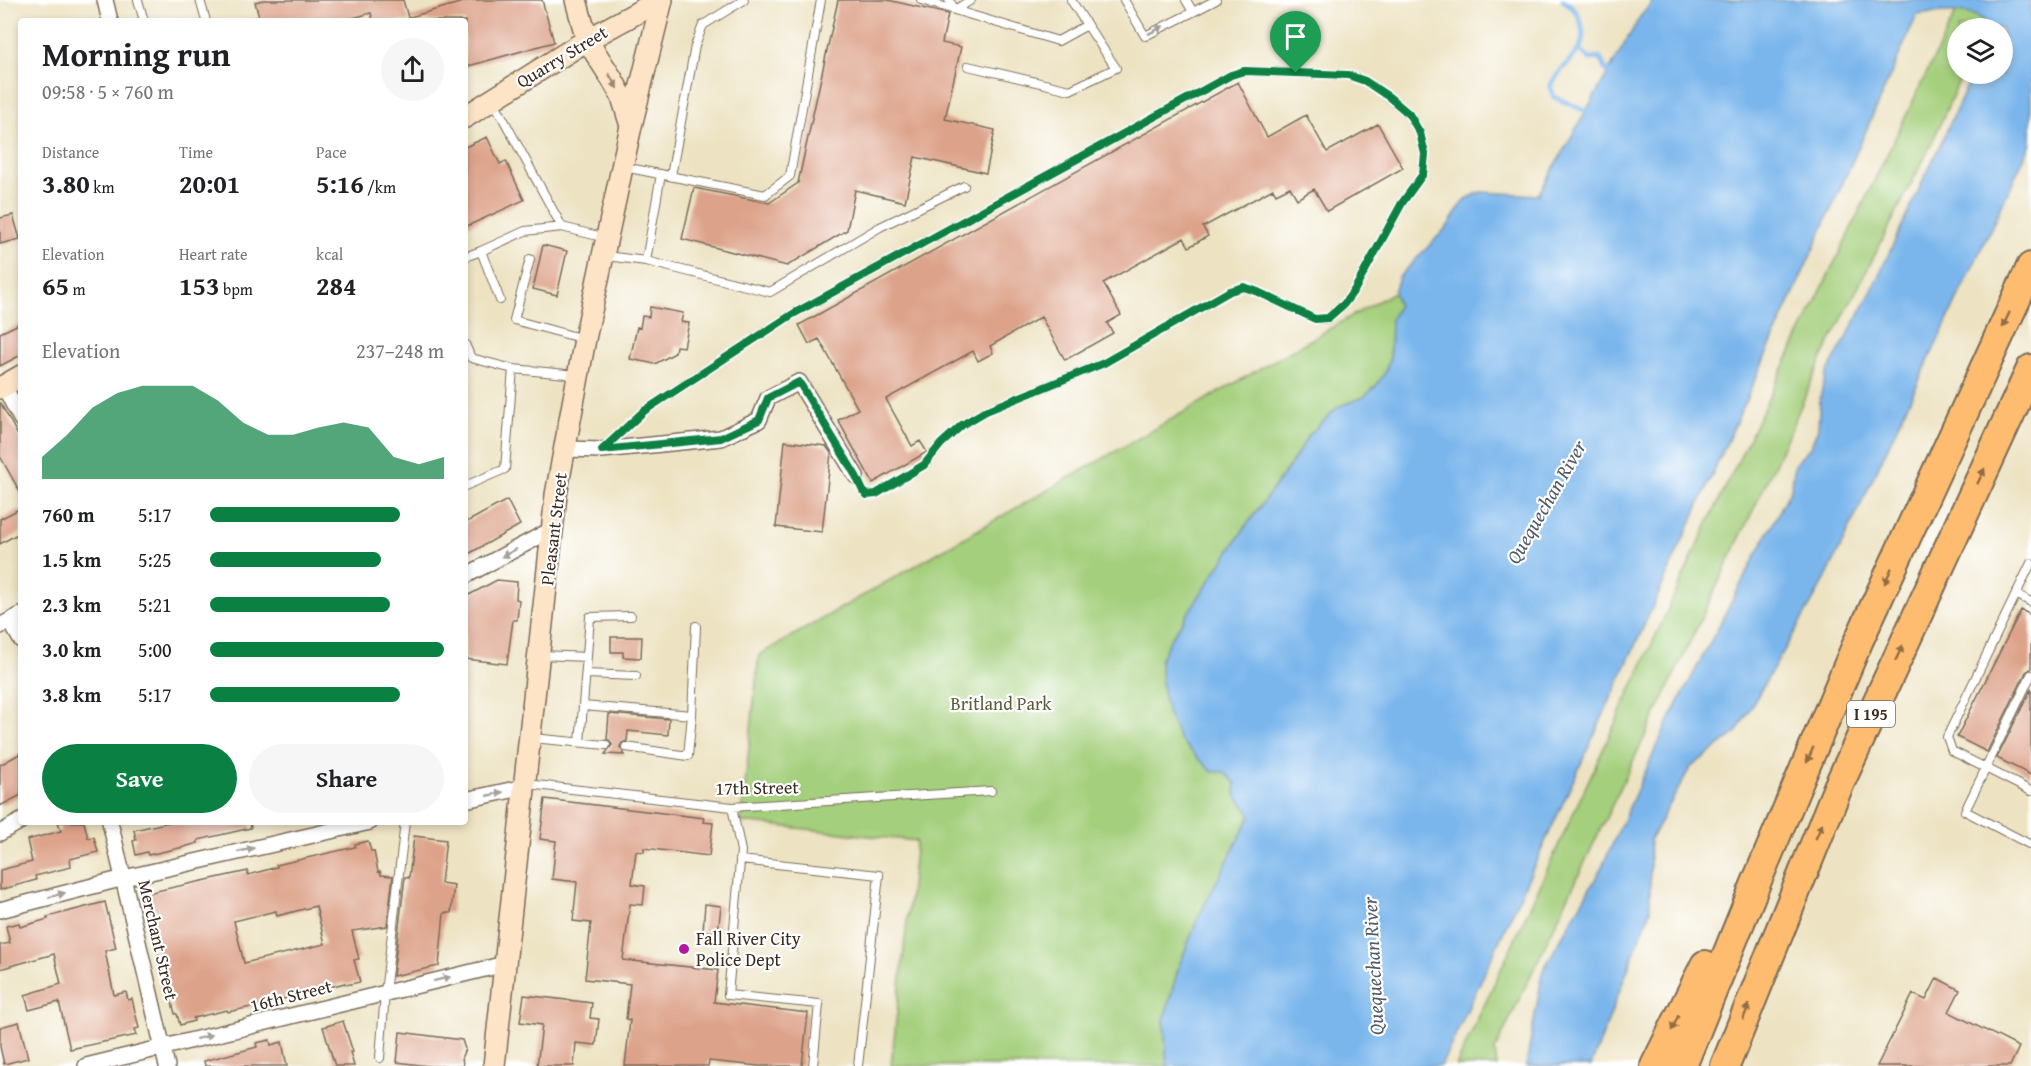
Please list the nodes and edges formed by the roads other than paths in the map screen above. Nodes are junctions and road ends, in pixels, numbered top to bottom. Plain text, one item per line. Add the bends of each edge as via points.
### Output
1 (105, 0) edge
2 (138, 0) edge
3 (200, 0) edge
4 (576, 0) edge
5 (661, 0) edge
6 (744, 0) edge
7 (821, 0) edge
8 (921, 0) edge
9 (949, 0) edge
10 (971, 0) edge
11 (1071, 0) edge
12 (1124, 0) edge
13 (1186, 0) edge
14 (1216, 0) edge
15 (955, 10) junction
16 (1193, 12) junction
17 (109, 18) edge
18 (143, 18) edge
19 (205, 18) edge
20 (1087, 25) junction
21 (587, 40) junction
22 (968, 66) dead end
23 (493, 99) junction
24 (468, 115) edge
25 (631, 126) junction
26 (623, 167) junction
27 (661, 174) junction
28 (671, 176) junction
29 (964, 186) dead end
30 (562, 227) junction
31 (605, 247) junction
32 (481, 251) junction
33 (468, 256) edge
34 (530, 259) dead end
35 (646, 261) junction
36 (2031, 267) edge
37 (500, 300) dead end
38 (585, 339) junction
39 (468, 351) edge
40 (513, 369) junction
41 (2031, 369) edge
42 (579, 375) junction
43 (8, 383) edge
44 (18, 411) edge
45 (565, 449) junction
46 (602, 450) junction
47 (856, 476) joint
48 (468, 485) edge
49 (553, 529) junction
50 (2031, 563) edge
51 (468, 574) edge
52 (2016, 594) junction
53 (2031, 602) edge
54 (631, 616) dead end
55 (10, 620) edge
56 (696, 626) dead end
57 (18, 635) edge
58 (539, 654) junction
59 (587, 657) junction
60 (586, 674) junction
61 (2031, 675) edge
62 (636, 676) dead end
63 (583, 705) junction
64 (692, 715) junction
65 (530, 738) junction
66 (580, 742) junction
67 (606, 745) dead end
68 (626, 747) dead end
69 (1986, 768) junction
70 (525, 785) junction
71 (991, 791) dead end
72 (2031, 791) edge
73 (468, 799) edge
74 (732, 807) junction
75 (18, 823) edge
76 (1781, 823) junction
77 (111, 825) edge
78 (357, 825) edge
79 (405, 825) edge
80 (0, 833) edge
81 (2031, 844) edge
82 (740, 860) junction
83 (124, 878) junction
84 (0, 910) edge
85 (505, 964) junction
86 (385, 993) junction
87 (162, 1047) junction
88 (380, 1058) dead end
89 (86, 1066) edge
90 (167, 1066) edge
91 (494, 1066) edge
92 (813, 1066) edge
93 (858, 1066) edge
94 (1655, 1066) edge
95 (1682, 1066) edge
96 (1725, 1066) edge

1 - 17 street
2 - 18 lane
3 - 19 lane
4 - 21 main road
5 - 21 main road, Quarry Street
5 - 25 main road, Pleasant Street
6 - 28 lane via 703,26 695,46
7 - 28 lane via 790,176 765,195
8 - 15 lane
9 - 15 lane
10 - 15 lane
11 - 20 lane
12 -> 16 lane via 1144,36
13 - 16 lane
14 - 16 lane
15 - 20 lane via 1058,41
20 - 22 lane via 1116,68 1070,90
21 - 23 main road, Quarry Street
21 -> 25 main road via 622,97
23 - 24 main road, Quarry Street
23 - 30 lane
25 - 26 main road, Pleasant Street
26 - 27 lane
26 - 31 main road, Pleasant Street
27 - 28 lane
27 - 35 lane
29 - 35 lane via 880,227 770,292
30 - 31 lane
30 - 32 lane via 525,231
31 - 35 lane
31 - 38 main road, Pleasant Street
32 - 33 lane
32 - 37 lane
34 - 38 lane via 514,320
36 -> 76 highway, I 195 via 1858,642
38 - 42 main road, Pleasant Street
39 - 40 lane via 471,358
40 - 42 lane
40 - 48 lane via 505,469
96 -> 41 highway, I 195 via 1838,788
42 - 45 main road, Pleasant Street
43 - 44 street
45 - 46 street
45 - 49 main road, Pleasant Street
46 - 47 street via 721,438 759,420 768,398 799,382
46 - 47 lane via 644,411 793,314 1231,75 1244,71 1348,75 1365,81 1409,114 1420,133 1425,154 1423,174 1402,203 1355,289 1328,318 1315,319 1258,292 1237,289 1104,363 986,411 962,425 924,465 876,494 867,495
49 -> 51 street
49 - 58 main road, Pleasant Street
50 - 52 lane
52 - 53 lane
52 - 69 lane via 1947,737 1952,751
54 - 59 lane via 590,617
55 - 57 street
56 - 64 lane
58 - 59 lane
58 - 65 main road, Pleasant Street
59 - 60 lane
60 - 62 lane
60 - 63 lane
61 - 69 lane
63 - 64 lane
63 - 66 lane
64 - 68 lane via 688,756
65 - 66 lane
65 - 70 main road, Pleasant Street
66 - 67 lane
69 - 72 lane
69 - 81 lane via 1965,811
73 -> 70 street
70 - 74 lane, 17th Street
70 - 85 main road, Pleasant Street
71 - 74 lane, 17th Street
74 - 82 lane
75 - 80 street
76 -> 94 highway
76 - 95 highway, I 195
77 - 83 street, Merchant Street
83 -> 78 street
79 - 86 lane
82 - 92 lane via 728,996 819,1004
82 - 93 lane via 879,875
84 -> 83 street
83 - 87 street, Merchant Street
86 -> 85 street, 16th Street
85 - 91 main road, Pleasant Street
87 -> 86 street, 16th Street
86 - 88 lane
87 - 89 street, 16th Street
87 - 90 street, Merchant Street

